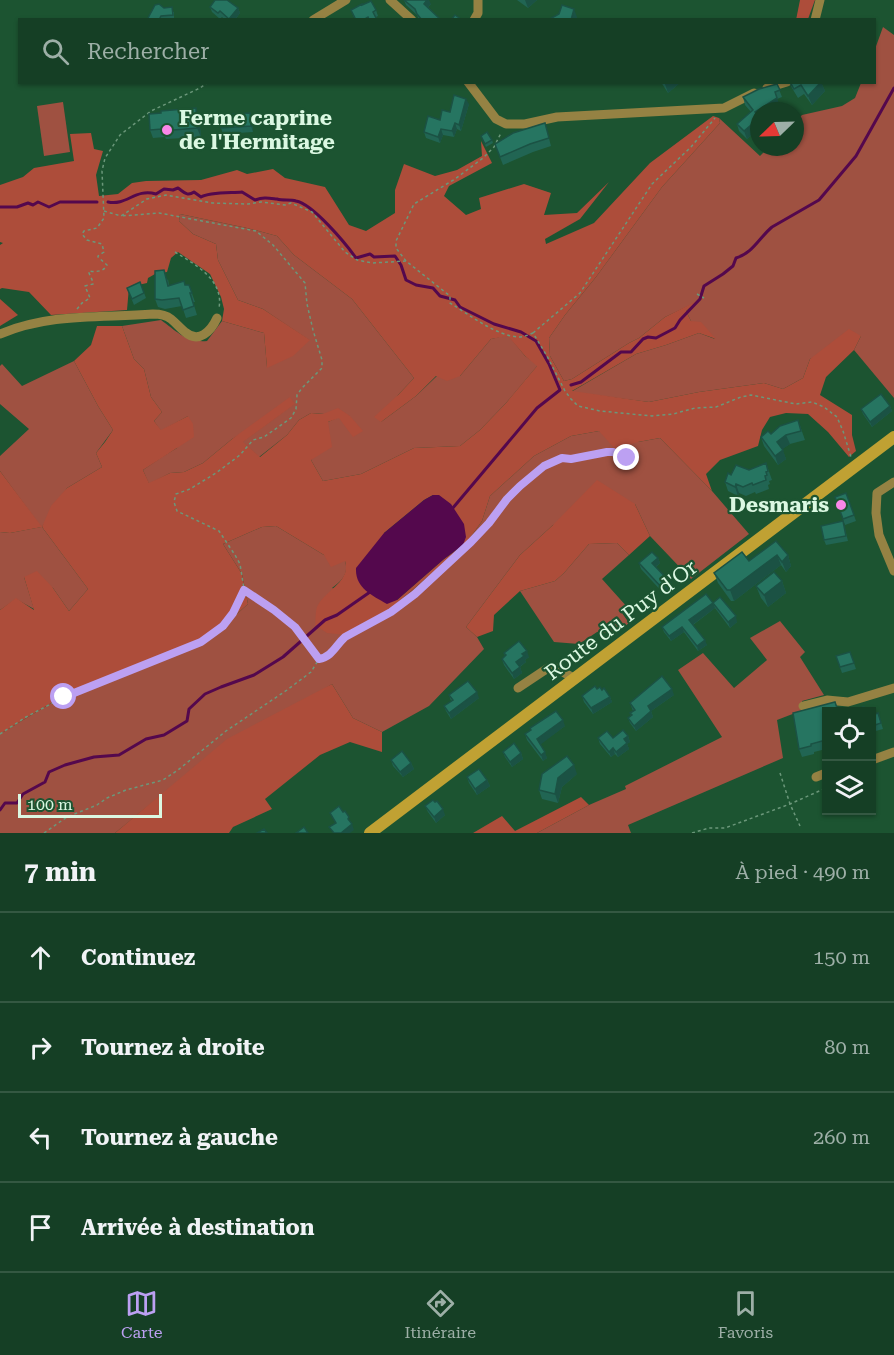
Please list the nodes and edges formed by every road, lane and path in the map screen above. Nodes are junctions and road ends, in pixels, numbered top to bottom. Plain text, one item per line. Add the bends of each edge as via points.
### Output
1 (346, 0) edge
2 (390, 0) edge
3 (478, 0) edge
4 (820, 0) edge
5 (316, 18) edge
6 (410, 18) edge
7 (475, 18) edge
8 (816, 18) edge
9 (205, 84) edge
10 (470, 84) edge
11 (780, 84) edge
12 (724, 108) junction
13 (506, 124) junction
14 (104, 211) junction
15 (121, 216) junction
16 (175, 252) dead end
17 (406, 261) junction
18 (697, 294) dead end
19 (704, 298) dead end
20 (74, 317) junction
21 (217, 318) joint
22 (533, 333) junction
23 (0, 334) edge
24 (894, 437) edge
25 (627, 458) dead end
26 (856, 466) junction
27 (894, 482) edge
28 (894, 571) edge
29 (244, 590) junction
30 (319, 659) junction
31 (575, 679) junction
32 (518, 688) dead end
33 (894, 688) edge
34 (802, 706) dead end
35 (0, 734) edge
36 (894, 752) edge
37 (876, 759) edge
38 (780, 773) dead end
39 (822, 775) edge
40 (816, 777) dead end
41 (822, 790) edge
42 (790, 804) junction
43 (800, 826) dead end
44 (44, 833) edge
45 (370, 833) edge
46 (692, 833) edge

1 - 5 street
2 - 6 street
3 - 7 street
4 - 8 street
9 - 14 path via 152,111 120,135 105,158 102,171
10 - 13 street via 496,119
11 - 12 street
12 - 13 street via 557,117
12 - 22 path via 652,184 580,293
13 - 17 path via 483,158 414,204 396,241 396,248
14 - 15 path
14 - 20 path via 98,228 82,234 87,240 102,244 104,252 98,257 107,265 105,269 89,271 93,284 85,286 90,298 77,307
15 - 17 path via 147,199 166,195 212,203 291,203 312,212 345,252 357,260
15 - 29 path via 159,213 256,231 273,244 305,283 322,368 297,395 291,418 253,440 240,455 207,478 176,494 174,502 177,511 219,531 240,564
16 - 21 path via 212,278 220,302
17 - 22 path via 450,296 450,303 492,328 511,336
18 - 19 path
20 - 21 street via 162,315 196,337 212,329
20 - 23 street via 25,325
22 - 26 path via 565,391 578,406 652,416 716,407 751,394 796,404 812,402 837,417
24 - 26 main road, Route du Puy d'Or
25 - 30 path via 607,452 562,458 544,466 415,594 345,637 328,657
26 - 31 main road, Route du Puy d'Or
27 - 28 street via 877,493 876,513 879,535
29 - 30 path via 295,627
29 - 35 path via 223,626 201,642 64,697
30 - 44 path via 310,672 287,690 163,780 107,798
31 - 32 street via 548,668
31 - 45 main road, Route du Puy d'Or
33 - 34 street via 848,702 827,699
36 - 37 street
38 - 42 path
39 - 40 street
41 - 42 path
42 - 43 path
42 - 46 path via 725,828

